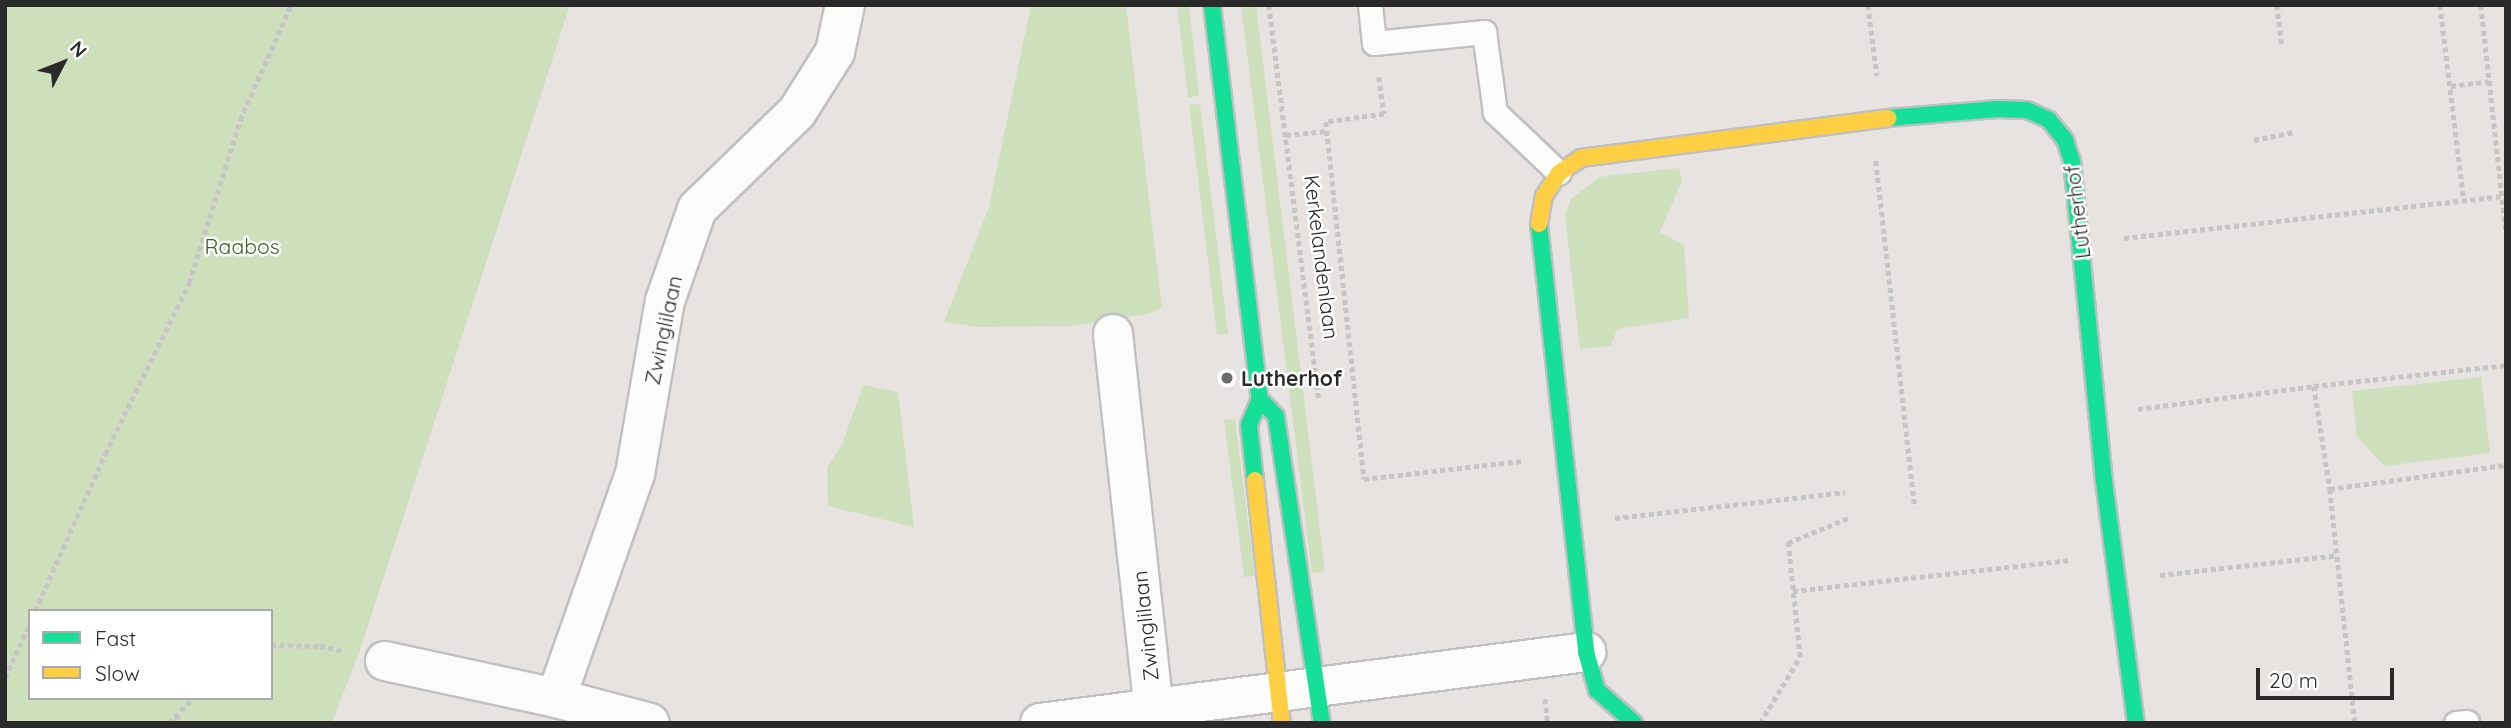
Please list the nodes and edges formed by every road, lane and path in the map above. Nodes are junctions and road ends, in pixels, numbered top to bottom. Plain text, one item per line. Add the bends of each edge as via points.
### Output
1 (291, 5) edge
2 (845, 5) edge
3 (1212, 5) edge
4 (1269, 5) edge
5 (1370, 5) edge
6 (1868, 5) edge
7 (2277, 5) edge
8 (2440, 5) edge
9 (2481, 5) edge
10 (1374, 43) junction
11 (2282, 44) dead end
12 (2489, 81) junction
13 (2451, 86) junction
14 (1877, 119) junction
15 (1326, 131) junction
16 (2294, 132) dead end
17 (1285, 135) junction
18 (2253, 140) dead end
19 (1559, 173) junction
20 (2502, 196) junction
21 (2464, 200) junction
22 (2506, 230) edge
23 (2081, 243) junction
24 (1114, 334) dead end
25 (2506, 365) edge
26 (2314, 386) junction
27 (1260, 399) junction
28 (1320, 409) dead end
29 (2098, 414) junction
30 (1564, 456) junction
31 (2506, 465) edge
32 (2330, 489) junction
33 (1845, 492) dead end
34 (1915, 508) dead end
35 (1848, 518) dead end
36 (1572, 523) junction
37 (2114, 555) junction
38 (2337, 555) junction
39 (2118, 580) junction
40 (1793, 591) junction
41 (36, 609) edge
42 (28, 627) edge
43 (273, 645) edge
44 (1586, 652) junction
45 (385, 661) joint
46 (5, 678) edge
47 (556, 698) junction
48 (191, 700) edge
49 (1297, 703) edge
50 (176, 715) junction
51 (1155, 716) edge
52 (169, 723) edge
53 (180, 723) edge
54 (650, 723) edge
55 (1040, 723) edge
56 (1634, 723) edge
57 (1760, 723) edge
58 (2136, 723) edge
59 (2356, 723) edge

1 - 41 path via 240,120 189,283
2 - 47 street, Zwinglilaan via 835,52 797,112 697,209 665,301 635,474
3 - 27 street
4 - 17 path, Kerkelandenlaan
5 - 10 lane
6 - 14 path
7 - 11 path
8 - 13 path
9 - 12 path
10 - 15 path via 1384,114 1325,122
10 - 19 lane via 1484,32 1495,112
12 - 13 path
12 - 20 path
13 - 21 path
14 - 19 street, Lutherhof via 1581,158
14 - 23 street, Lutherhof via 1998,109 2027,110 2049,120 2065,140 2072,161
14 - 34 path
15 - 17 path
15 - 30 path via 1364,479
16 - 18 path
17 - 28 path, Kerkelandenlaan
19 - 30 street via 1544,196 1538,222
20 - 21 path
20 - 22 path
21 - 23 path
23 - 29 street, Lutherhof
24 - 51 street, Zwinglilaan
25 - 26 path
26 - 29 path
26 - 32 path
27 - 49 street via 1249,425
27 - 49 street via 1276,416
29 - 37 street, Lutherhof
30 - 36 street
31 - 32 path
32 - 38 path
33 - 36 path
35 - 40 path via 1788,543
36 - 44 street
37 - 39 street, Lutherhof
37 - 40 path
38 - 39 path
38 - 59 path
39 - 58 street, Lutherhof
40 - 57 path via 1800,657
42 - 46 path
43 - 45 path via 320,646
44 - 49 street
44 - 56 street via 1597,690
45 - 47 street
47 - 54 street
48 - 50 path
49 - 51 street, Zwinglilaan
50 - 52 path
50 - 53 path
51 - 55 street, Zwinglilaan

